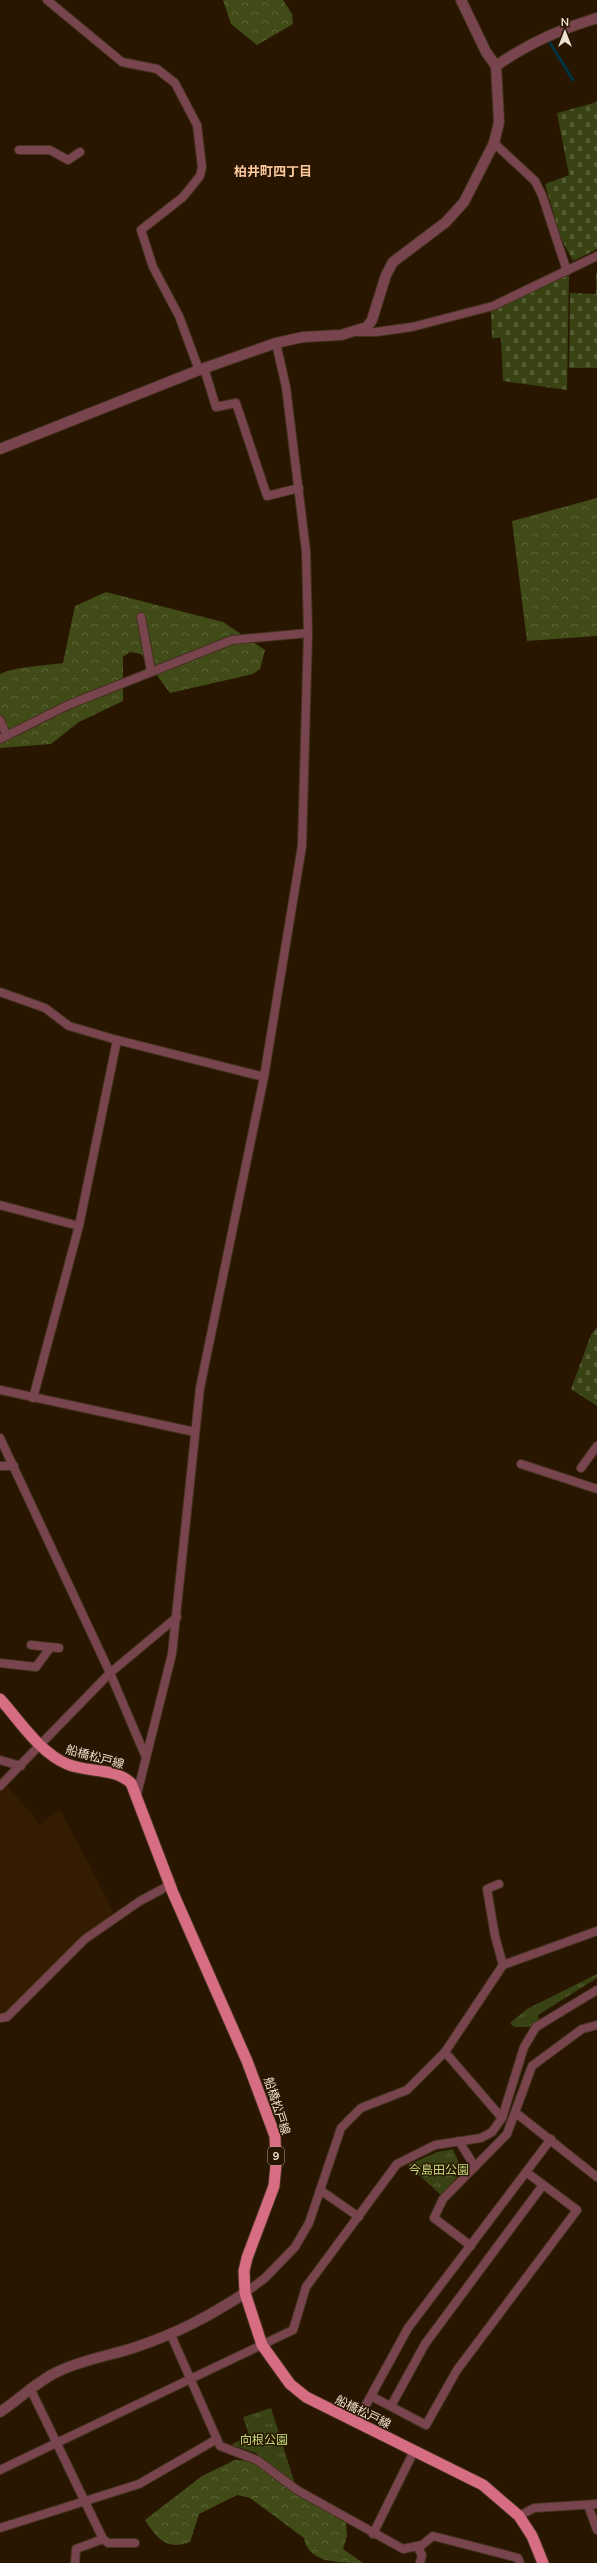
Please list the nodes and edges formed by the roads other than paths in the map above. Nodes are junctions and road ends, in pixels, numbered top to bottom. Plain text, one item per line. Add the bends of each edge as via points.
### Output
1 (47, 0) edge
2 (461, 0) edge
3 (597, 18) edge
4 (496, 66) junction
5 (494, 143) junction
6 (19, 150) dead end
7 (80, 152) dead end
8 (597, 256) edge
9 (567, 271) junction
10 (357, 332) junction
11 (276, 343) junction
12 (201, 369) junction
13 (0, 449) edge
14 (299, 488) junction
15 (141, 617) dead end
16 (308, 634) junction
17 (152, 671) junction
18 (0, 720) edge
19 (4, 738) edge
20 (0, 992) edge
21 (117, 1040) junction
22 (264, 1077) junction
23 (0, 1205) edge
24 (79, 1226) junction
25 (0, 1390) edge
26 (33, 1398) junction
27 (195, 1432) junction
28 (0, 1438) edge
29 (597, 1446) edge
30 (521, 1464) dead end
31 (0, 1466) edge
32 (14, 1466) junction
33 (581, 1468) dead end
34 (597, 1489) edge
35 (177, 1617) junction
36 (32, 1645) dead end
37 (0, 1663) edge
38 (110, 1673) junction
39 (0, 1699) edge
40 (41, 1746) junction
41 (145, 1755) junction
42 (0, 1760) edge
43 (20, 1766) junction
44 (0, 1786) edge
45 (136, 1794) junction
46 (499, 1884) dead end
47 (170, 1885) junction
48 (597, 1931) edge
49 (503, 1965) junction
50 (597, 1990) edge
51 (0, 2018) edge
52 (597, 2025) edge
53 (446, 2052) junction
54 (516, 2112) junction
55 (502, 2118) junction
56 (551, 2138) junction
57 (459, 2141) junction
58 (475, 2167) junction
59 (526, 2172) junction
60 (597, 2177) edge
61 (543, 2185) junction
62 (320, 2190) junction
63 (359, 2218) junction
64 (471, 2246) junction
65 (245, 2293) junction
66 (171, 2335) junction
67 (262, 2345) junction
68 (191, 2379) junction
69 (30, 2388) junction
70 (371, 2396) junction
71 (391, 2406) junction
72 (0, 2412) edge
73 (356, 2423) junction
74 (217, 2439) junction
75 (56, 2443) junction
76 (414, 2451) junction
77 (0, 2470) edge
78 (85, 2502) junction
79 (588, 2504) junction
80 (597, 2504) edge
81 (519, 2516) junction
82 (0, 2528) edge
83 (597, 2530) edge
84 (373, 2534) junction
85 (103, 2539) junction
86 (135, 2543) dead end
87 (417, 2546) junction
88 (75, 2563) edge
89 (420, 2563) edge
90 (520, 2563) edge
91 (543, 2563) edge

1 - 12 street via 122,62 157,69 175,83 196,126 202,167 200,176 183,197 141,230 153,267 179,316
2 - 4 street via 486,52
3 - 4 street via 522,47
4 - 5 street via 499,122
5 - 9 street via 535,181
5 - 10 street via 464,202 446,222 393,262 386,274 372,320 367,327
6 - 7 street via 50,150 68,160
8 - 9 street
9 - 10 street via 492,306 412,327
10 - 11 street via 303,337
11 - 12 street
11 - 14 street via 286,388
12 - 13 street
12 - 14 street via 216,407 236,403 267,496
14 - 16 street via 306,551
15 - 17 street
16 - 17 street via 232,640
16 - 22 street via 302,846
17 - 19 street via 68,705
18 - 19 street
20 - 21 street via 45,1008 69,1026
21 - 22 street
21 - 24 street
22 - 27 street via 201,1380
23 - 24 street
24 - 26 street
25 - 26 street
26 - 27 street
27 - 35 street
28 - 32 street
29 - 33 street
30 - 34 street
31 - 32 street
32 - 38 street
35 - 38 street
35 - 41 street via 167,1683
36 - 37 street via 55,1648 36,1667
38 - 40 street
38 - 41 street
39 - 40 main road, 船橋松戸線 / 9
40 - 43 street
40 - 45 main road, 船橋松戸線 / 9 via 56,1759 69,1765 119,1775 131,1783
41 - 45 street
42 - 43 street
43 - 44 street
45 - 47 main road, 船橋松戸線 / 9
46 - 49 street via 486,1889
47 - 51 street via 140,1901 85,1939 7,2017
47 - 65 main road, 船橋松戸線 / 9 via 231,2022 275,2136 274,2186 247,2258 244,2271
48 - 49 street
49 - 53 street
50 - 55 street via 536,2027 524,2047
52 - 54 street via 582,2028 532,2066
53 - 55 street
53 - 62 street via 407,2090 361,2108 341,2128
54 - 56 street
54 - 58 street via 507,2134
55 - 57 street via 492,2132 481,2138
56 - 59 street
56 - 60 street
57 - 58 street
57 - 63 street via 435,2145 397,2164
58 - 64 street via 443,2199 434,2218
59 - 61 street
59 - 64 street
61 - 71 street via 425,2344
61 - 71 street via 577,2210 457,2370 426,2425
62 - 63 street
62 - 65 street via 309,2223 295,2247 265,2278
63 - 67 street via 306,2287 293,2330
64 - 70 street via 408,2328
65 - 66 street via 207,2318
65 - 67 main road, 船橋松戸線 / 9
66 - 68 street
66 - 69 street via 77,2364
67 - 68 street
67 - 73 main road, 船橋松戸線 / 9 via 290,2384 306,2397
68 - 74 street
68 - 75 street
69 - 72 street
69 - 75 street
70 - 71 street
70 - 73 street
73 - 76 main road, 船橋松戸線 / 9
74 - 78 street via 138,2484
74 - 84 street via 220,2446 257,2460 297,2490
75 - 77 street
75 - 78 street
76 - 81 main road, 船橋松戸線 / 9 via 483,2485
76 - 84 street
78 - 82 street
78 - 85 street
79 - 80 street
79 - 81 street via 534,2508
79 - 83 street
81 - 91 main road, 船橋松戸線 / 9 via 532,2536
84 - 87 street via 403,2549
85 - 86 street via 108,2543
85 - 88 street via 76,2549
87 - 89 street via 422,2555
87 - 90 street via 433,2536 518,2558

